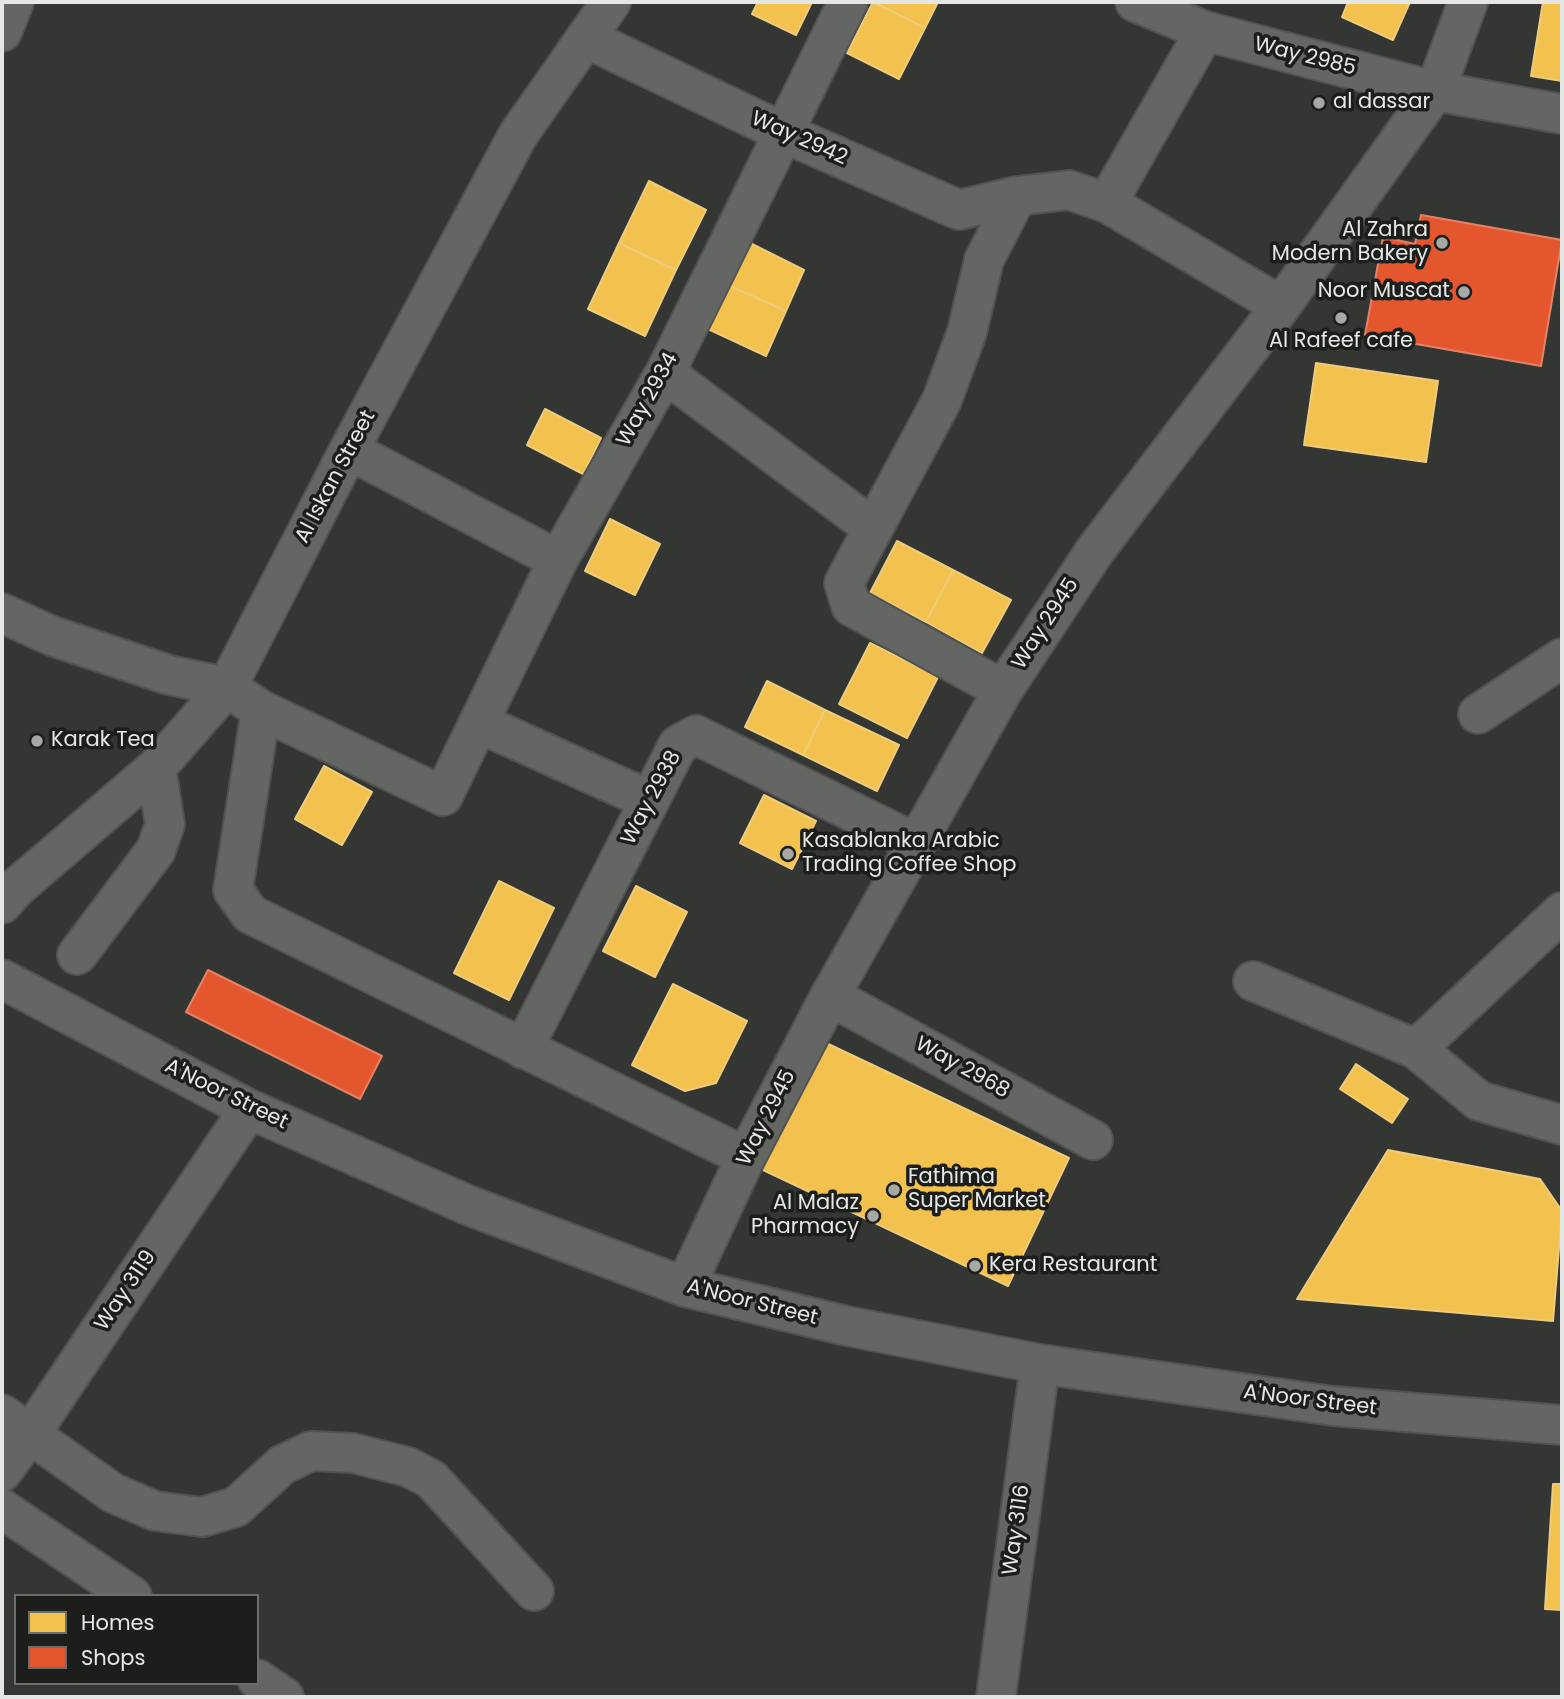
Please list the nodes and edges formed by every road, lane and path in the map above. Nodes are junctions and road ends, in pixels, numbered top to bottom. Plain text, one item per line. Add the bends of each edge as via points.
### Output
1 (14, 2) edge
2 (611, 2) edge
3 (848, 2) edge
4 (1135, 2) edge
5 (1468, 2) edge
6 (1205, 31) junction
7 (2, 32) edge
8 (586, 38) junction
9 (1435, 91) junction
10 (1562, 114) edge
11 (782, 132) junction
12 (1017, 196) junction
13 (1107, 203) junction
14 (1281, 306) junction
15 (665, 373) junction
16 (349, 450) junction
17 (873, 528) junction
18 (558, 560) junction
19 (2, 614) edge
20 (1562, 658) edge
21 (227, 687) junction
22 (1003, 690) junction
23 (261, 710) junction
24 (1478, 714) dead end
25 (479, 723) junction
26 (156, 768) junction
27 (649, 800) junction
28 (916, 843) junction
29 (2, 904) edge
30 (1562, 912) edge
31 (77, 955) dead end
32 (2, 979) edge
33 (1253, 981) dead end
34 (830, 996) junction
35 (523, 1049) junction
36 (1416, 1049) junction
37 (249, 1109) junction
38 (1562, 1125) edge
39 (1093, 1140) dead end
40 (746, 1157) junction
41 (685, 1287) junction
42 (1040, 1364) junction
43 (16, 1424) edge
44 (1562, 1425) edge
45 (2, 1472) edge
46 (2, 1508) edge
47 (534, 1591) dead end
48 (129, 1594) edge
49 (259, 1680) edge
50 (284, 1697) edge
51 (996, 1697) edge

1 - 7 street
2 - 8 street, Al Iskan Street
3 - 11 street, Way 2934
4 - 6 street, Way 2985
5 - 9 street, Way 2945
6 - 9 street, Way 2985
6 - 13 street
8 - 11 street, Way 2942
8 - 16 street, Al Iskan Street via 519,135
9 - 10 street, Way 2985
9 - 14 street, Way 2945
11 - 12 street, Way 2942 via 959,211
11 - 15 street, Way 2934
12 - 13 street, Way 2942 via 1069,190
12 - 17 street via 984,260 968,332 942,401
13 - 14 street, Way 2942
14 - 22 street, Way 2945 via 1094,552
15 - 17 street
15 - 18 street, Way 2934
16 - 18 street
16 - 21 street, Al Iskan Street
17 - 22 street via 844,583 851,606
18 - 25 street, Way 2934
19 - 21 street via 52,636 169,675
20 - 24 street
21 - 23 street
21 - 26 street, Al Iskan Street
22 - 28 street, Way 2945
23 - 25 street, Way 2934 via 443,796
23 - 35 street via 233,890 250,914
25 - 27 street
26 - 29 street, Al Iskan Street
26 - 31 street via 165,824 156,850
27 - 28 street, Way 2938 via 678,744 696,734
27 - 35 street, Way 2938
28 - 34 street, Way 2945
30 - 36 street
32 - 37 street, A'Noor Street
33 - 36 street
34 - 39 street, Way 2968
34 - 40 street, Way 2945
35 - 40 street
36 - 38 street via 1479,1101
37 - 41 street, A'Noor Street via 470,1206
37 - 43 street, Way 3119
40 - 41 street, Way 2945
41 - 42 street, A'Noor Street via 847,1326
42 - 44 street, A'Noor Street via 1333,1406
42 - 51 street, Way 3116
43 - 45 street, Way 3119
43 - 47 street via 114,1493 155,1511 202,1517 236,1507 282,1465 311,1451 353,1453 408,1467 431,1479
46 - 48 street
49 - 50 street

